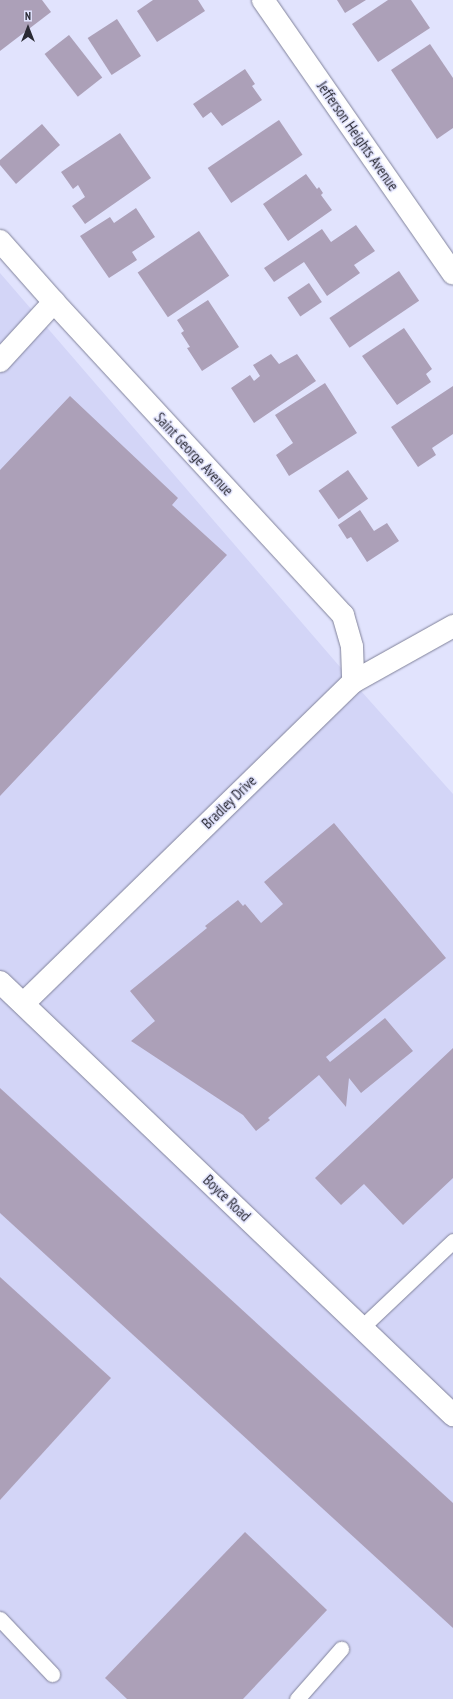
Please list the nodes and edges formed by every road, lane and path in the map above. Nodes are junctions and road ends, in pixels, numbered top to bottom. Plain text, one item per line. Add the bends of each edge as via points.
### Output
1 (264, 0) edge
2 (0, 242) edge
3 (453, 273) edge
4 (54, 302) junction
5 (0, 361) edge
6 (453, 626) edge
7 (353, 682) junction
8 (0, 982) edge
9 (24, 1003) junction
10 (453, 1241) edge
11 (362, 1327) junction
12 (453, 1415) edge
13 (0, 1619) edge
14 (341, 1649) dead end
15 (52, 1674) dead end
16 (297, 1699) edge

1 - 3 street, Jefferson Heights Avenue
2 - 4 street, Saint George Avenue
4 - 5 street
4 - 7 street, Saint George Avenue via 343,615 352,648
6 - 7 street, Bradley Drive
7 - 9 street, Bradley Drive
8 - 9 street, Boyce Road
9 - 11 street, Boyce Road
10 - 11 lane
11 - 12 street, Boyce Road
13 - 15 lane
14 - 16 lane

